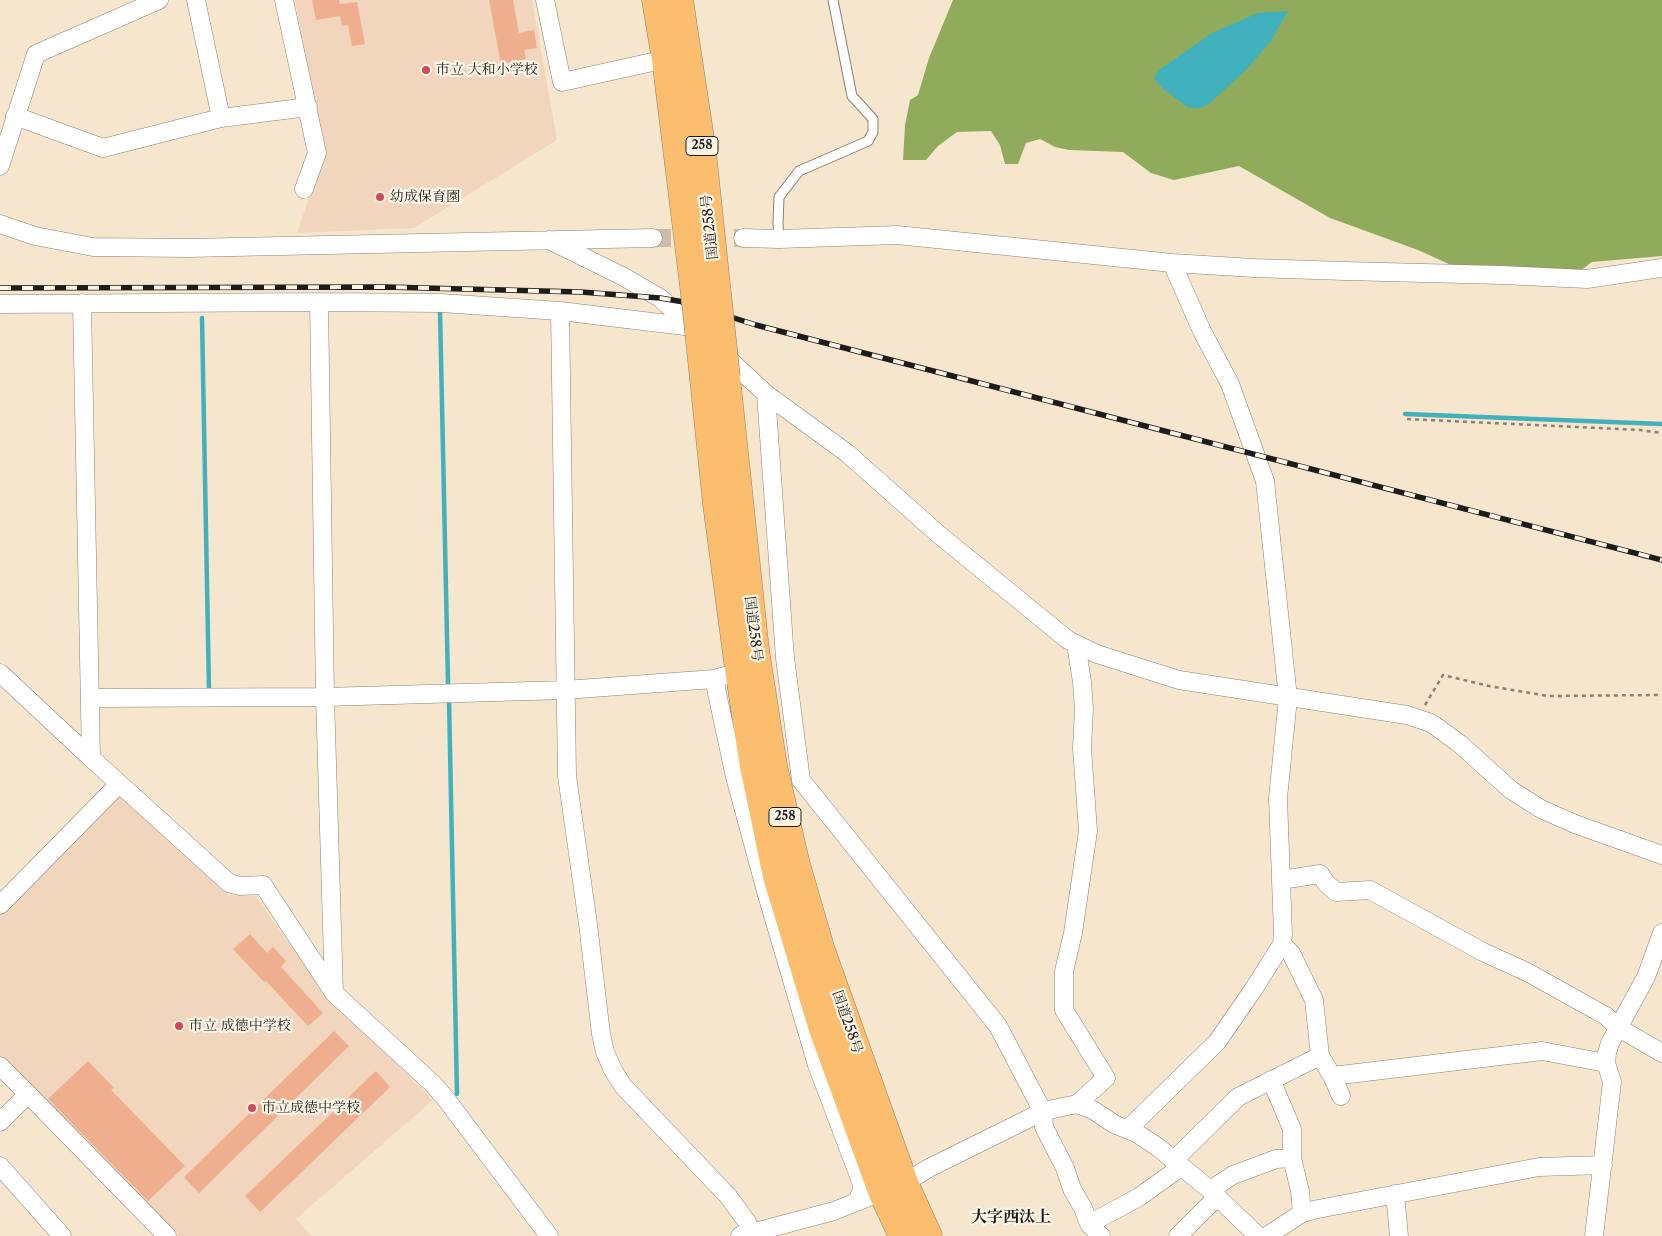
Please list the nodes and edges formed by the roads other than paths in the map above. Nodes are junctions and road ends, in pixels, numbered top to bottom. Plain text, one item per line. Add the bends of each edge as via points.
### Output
1 (159, 0) edge
2 (196, 0) edge
3 (284, 0) edge
4 (545, 0) edge
5 (656, 0) edge
6 (679, 0) edge
7 (833, 0) edge
8 (666, 59) junction
9 (308, 107) junction
10 (15, 116) junction
11 (221, 118) junction
12 (0, 166) edge
13 (304, 188) dead end
14 (0, 224) edge
15 (652, 238) tunnel mouth
16 (743, 238) tunnel mouth
17 (779, 239) junction
18 (549, 240) junction
19 (1172, 263) junction
20 (1662, 268) edge
21 (706, 294) junction
22 (320, 302) junction
23 (82, 303) junction
24 (0, 304) edge
25 (560, 310) junction
26 (693, 327) junction
27 (766, 394) junction
28 (1076, 644) junction
29 (0, 674) edge
30 (565, 690) junction
31 (325, 697) junction
32 (90, 698) junction
33 (1288, 698) junction
34 (91, 758) junction
35 (118, 784) junction
36 (1662, 855) edge
37 (1281, 880) junction
38 (0, 905) edge
39 (1662, 933) edge
40 (1282, 944) junction
41 (334, 993) junction
42 (1619, 1028) junction
43 (1662, 1053) edge
44 (1320, 1056) junction
45 (1606, 1063) junction
46 (0, 1066) edge
47 (1332, 1076) junction
48 (1271, 1080) junction
49 (28, 1094) junction
50 (1341, 1096) dead end
51 (1077, 1104) junction
52 (1043, 1112) junction
53 (0, 1122) edge
54 (1128, 1130) junction
55 (1292, 1158) junction
56 (1177, 1164) junction
57 (1603, 1165) junction
58 (0, 1166) edge
59 (893, 1187) junction
60 (1214, 1194) junction
61 (1395, 1194) junction
62 (856, 1202) junction
63 (1302, 1213) junction
64 (1095, 1230) edge
65 (747, 1235) edge
66 (62, 1236) edge
67 (167, 1236) edge
68 (549, 1236) edge
69 (903, 1236) edge
70 (928, 1236) edge
71 (1178, 1236) edge
72 (1258, 1236) edge
73 (1266, 1236) edge
74 (1399, 1236) edge
75 (1594, 1236) edge

1 - 10 street via 36,54
2 - 11 street
3 - 9 street
4 - 8 street via 562,82
5 - 8 highway, 国道258号 / 258
6 - 21 highway, 国道258号 / 258 via 702,152
7 - 17 lane via 852,96 873,119 873,132 868,141 799,171 779,197
8 - 21 highway, 国道258号 / 258
9 - 11 street
9 - 13 street via 317,153
10 - 11 street via 102,148
10 - 12 street
14 - 18 street via 35,236 93,247
15 - 18 street
16 - 17 street
17 - 19 street via 898,235
18 - 26 street via 660,298
19 - 20 street via 1587,279
19 - 33 street via 1230,384 1265,481
21 - 59 highway, 国道258号 / 258, bridge via 716,378 717,504 754,766 775,866 823,1029
22 - 23 street
22 - 25 street via 441,303
22 - 31 street
23 - 24 street
23 - 32 street
25 - 26 street
25 - 30 street
26 - 27 street
27 - 28 street via 847,453 937,533
27 - 52 street via 780,659 801,780 998,1026
28 - 33 street via 1096,654 1179,680
28 - 51 street via 1082,682 1082,748 1088,831 1064,971 1064,1010 1106,1078
29 - 34 street
30 - 31 street
30 - 62 street via 719,677 735,777 766,895 817,1065 863,1187
30 - 65 street via 567,776 605,1052 623,1086 728,1196 747,1222
31 - 32 street
31 - 41 street
32 - 34 street
33 - 36 street via 1407,715 1431,723 1460,744 1511,790 1541,809
33 - 37 street via 1278,798
34 - 35 street
35 - 38 street
35 - 41 street via 229,883 240,886 263,884
37 - 40 street
37 - 42 street via 1320,874 1336,892 1370,890 1527,972 1606,1016
39 - 42 street via 1646,977
40 - 44 street via 1291,953 1314,1000
40 - 54 street via 1217,1042
41 - 68 street via 433,1084
42 - 43 street
42 - 45 street via 1610,1043
44 - 47 street
44 - 48 street
45 - 47 street via 1542,1051
45 - 57 street via 1612,1082
46 - 49 street
47 - 50 street
48 - 55 street via 1292,1129
48 - 56 street via 1238,1097
49 - 53 street
49 - 67 street
51 - 52 street
51 - 54 street
52 - 59 street
52 - 64 street via 1044,1127
54 - 56 street via 1159,1148
55 - 60 street via 1276,1159 1233,1176
55 - 63 street
56 - 60 street
56 - 64 street
57 - 61 street via 1539,1167
57 - 75 street
58 - 66 street
59 - 62 street
59 - 69 highway, 国道258号 / 258
59 - 70 highway, 国道258号 / 258
60 - 71 street
60 - 72 street
61 - 63 street
61 - 74 street
62 - 65 street
63 - 73 street

